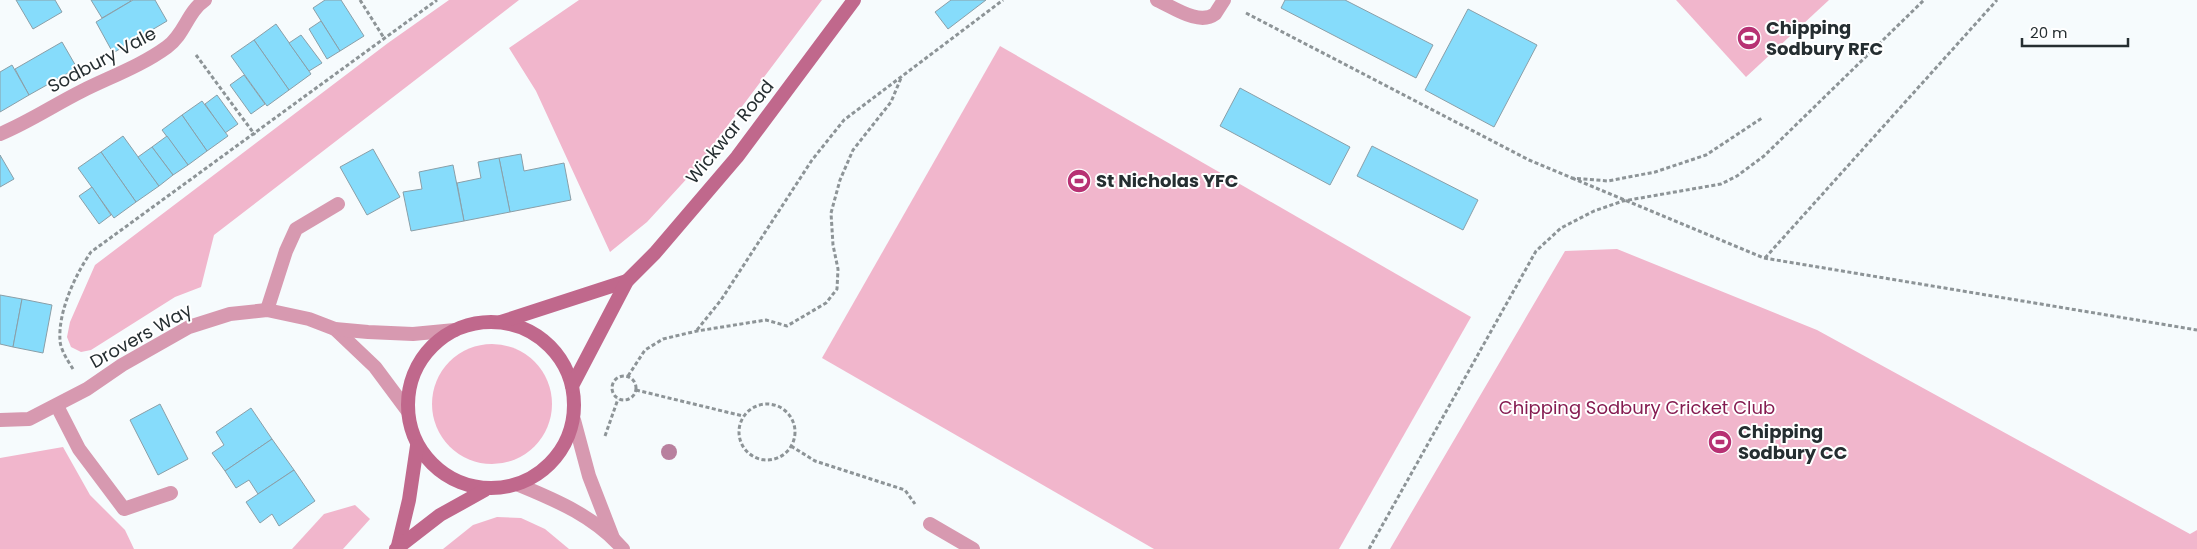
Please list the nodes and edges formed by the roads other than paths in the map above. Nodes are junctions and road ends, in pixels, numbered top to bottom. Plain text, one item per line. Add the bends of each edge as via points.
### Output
1 (205, 0) edge
2 (854, 0) edge
3 (1158, 0) edge
4 (1223, 1) edge
5 (0, 134) edge
6 (338, 204) dead end
7 (627, 280) junction
8 (267, 310) junction
9 (501, 322) junction
10 (335, 329) junction
11 (455, 330) junction
12 (572, 386) junction
13 (57, 406) junction
14 (407, 410) junction
15 (0, 420) edge
16 (574, 420) junction
17 (417, 446) junction
18 (519, 485) junction
19 (485, 490) junction
20 (171, 493) dead end
21 (930, 524) road end
22 (614, 538) junction
23 (955, 545) edge
24 (397, 548) edge
25 (623, 549) edge
26 (973, 549) edge

1 - 5 street, Sodbury Vale via 168,47
2 - 7 main road, Wickwar Road via 737,157 655,253
3 - 4 street via 1193,17 1215,14
6 - 8 street via 296,229
7 - 9 main road, Wickwar Road
7 - 12 main road, Wickwar Road
8 - 10 street, Drovers Way via 309,319
8 - 13 street, Drovers Way via 230,314 189,327
9 - 11 main road, Wickwar Road via 481,322
9 - 12 main road, Wickwar Road via 527,330 549,345 566,368
10 - 11 street, Drovers Way via 390,334
10 - 14 street, Drovers Way via 375,368
11 - 14 main road, Wickwar Road via 433,345 420,360 409,385
12 - 16 main road, Wickwar Road
13 - 15 street, Drovers Way via 29,419
13 - 20 street via 79,449 124,509
14 - 17 main road, Wickwar Road
16 - 18 main road, Wickwar Road via 554,461 537,476
16 - 22 street via 589,476
17 - 19 main road, Wickwar Road via 442,474
17 - 24 main road, Wickwar Road via 409,500
18 - 19 main road, Wickwar Road
18 - 22 street via 561,502
19 - 24 main road, Wickwar Road via 440,515
21 - 23 street
22 - 25 street
23 - 26 street

